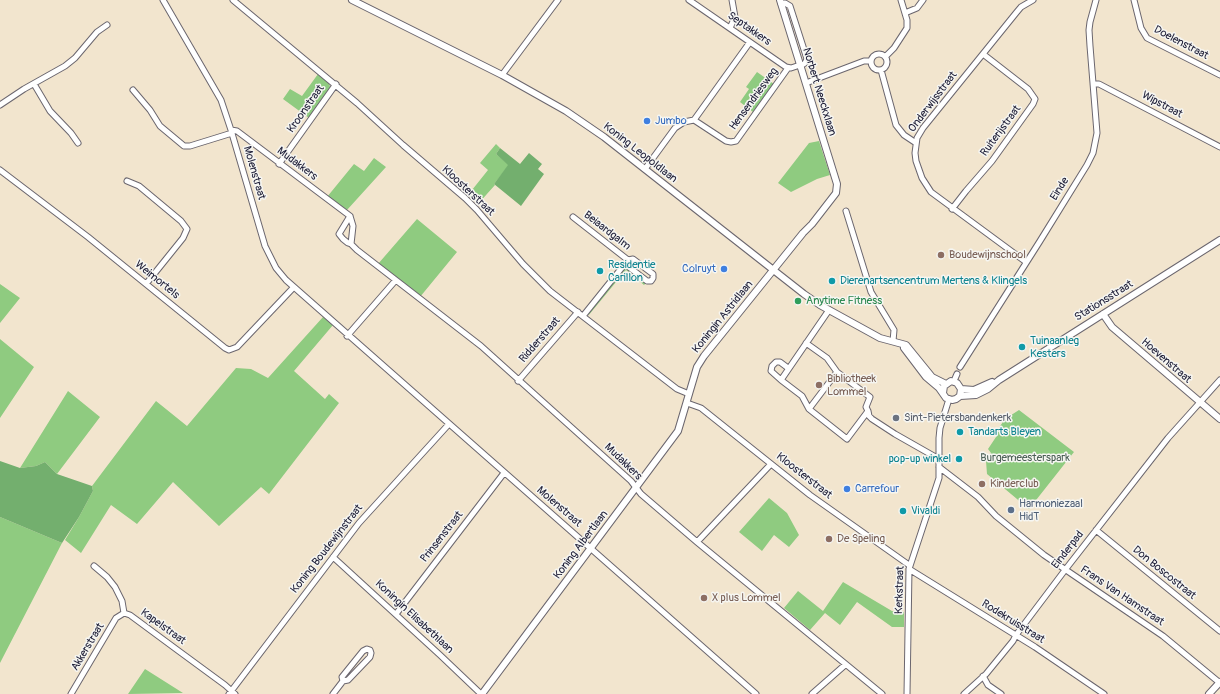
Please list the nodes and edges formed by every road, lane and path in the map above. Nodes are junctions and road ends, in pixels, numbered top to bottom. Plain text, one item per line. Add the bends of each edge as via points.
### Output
1 (163, 0) edge
2 (233, 0) edge
3 (352, 0) edge
4 (558, 0) edge
5 (688, 0) edge
6 (732, 0) edge
7 (901, 0) edge
8 (923, 0) edge
9 (1033, 0) edge
10 (1096, 0) edge
11 (1134, 0) edge
12 (780, 2) edge
13 (905, 13) junction
14 (107, 24) dead end
15 (730, 28) junction
16 (750, 42) junction
17 (983, 54) junction
18 (885, 57) junction
19 (871, 61) junction
20 (800, 65) junction
21 (788, 68) junction
22 (881, 70) junction
23 (502, 75) junction
24 (1220, 75) edge
25 (806, 83) junction
26 (34, 84) junction
27 (336, 84) junction
28 (1093, 84) junction
29 (133, 90) dead end
30 (0, 105) edge
31 (694, 120) junction
32 (232, 132) junction
33 (916, 142) junction
34 (78, 143) dead end
35 (1220, 147) edge
36 (279, 164) junction
37 (645, 169) junction
38 (0, 170) edge
39 (127, 181) dead end
40 (837, 191) joint
41 (952, 209) junction
42 (846, 211) dead end
43 (350, 216) junction
44 (573, 217) dead end
45 (1220, 240) edge
46 (351, 244) junction
47 (627, 262) junction
48 (1026, 262) junction
49 (774, 270) junction
50 (396, 281) junction
51 (146, 284) junction
52 (293, 288) junction
53 (829, 310) junction
54 (578, 312) junction
55 (1103, 314) junction
56 (583, 316) junction
57 (347, 336) junction
58 (893, 341) junction
59 (806, 343) junction
60 (960, 366) dead end
61 (788, 368) junction
62 (924, 370) junction
63 (837, 372) junction
64 (957, 374) dead end
65 (781, 380) junction
66 (999, 380) junction
67 (1220, 380) edge
68 (518, 381) junction
69 (954, 381) junction
70 (946, 384) junction
71 (961, 389) junction
72 (943, 393) junction
73 (689, 394) junction
74 (960, 396) junction
75 (950, 400) junction
76 (1199, 402) junction
77 (687, 403) junction
78 (809, 409) junction
79 (868, 411) junction
80 (1220, 419) edge
81 (449, 424) junction
82 (939, 459) junction
83 (771, 464) junction
84 (939, 467) junction
85 (504, 473) junction
86 (636, 488) junction
87 (1096, 530) junction
88 (697, 542) junction
89 (591, 548) junction
90 (332, 557) junction
91 (94, 566) dead end
92 (909, 567) junction
93 (1065, 570) junction
94 (124, 613) junction
95 (396, 614) junction
96 (1220, 632) edge
97 (1016, 635) junction
98 (845, 664) junction
99 (982, 676) junction
100 (343, 681) junction
101 (1220, 682) edge
102 (232, 693) edge
103 (71, 694) edge
104 (333, 694) edge
105 (482, 694) edge
106 (756, 694) edge
107 (812, 694) edge
108 (882, 694) edge
109 (907, 694) edge
110 (965, 694) edge
111 (1001, 694) edge
112 (1104, 694) edge
113 (1209, 694) edge

1 - 32 street, Molenstraat via 215,88
2 - 27 street, Kloosterstraat
3 - 23 main road, Koning Leopoldlaan
4 - 23 street
5 - 15 street, Septakkers
6 - 15 street via 735,16
7 - 13 street
8 - 13 street via 918,8
9 - 17 street, Onderwijsstraat via 1021,7
10 - 28 street, Einde via 1090,30
11 - 24 street, Doelenstraat via 1141,28 1147,38
12 - 20 main road, Norbert Neeckxlaan
13 - 18 street via 907,28
14 - 26 street via 75,58
15 - 16 street, Septakkers
16 - 21 street, Septakkers
16 - 31 street
17 - 33 street, Onderwijsstraat via 924,128
17 - 41 street, Ruiterijstraat via 1028,89 1035,99 1034,104 989,165
18 - 19 street via 878,54 873,56
18 - 22 street via 887,64
19 - 22 street via 873,69
19 - 25 street via 864,61
20 - 21 street
20 - 25 main road, Norbert Neeckxlaan
21 - 31 street, Hensendriesweg via 736,141 726,141
22 - 33 street via 896,125 904,135
23 - 37 main road, Koning Leopoldlaan via 572,115
25 - 40 main road, Norbert Neeckxlaan
26 - 30 street
26 - 34 street via 50,111 72,133
27 - 36 street, Kroonstraat
27 - 54 street, Kloosterstraat via 477,210 532,273 550,291
28 - 35 street, Wipstraat via 1099,84
28 - 48 street, Einde via 1097,133 1093,153
29 - 32 street via 160,126 181,144 190,146
31 - 37 street via 678,125
32 - 36 street, Mudakkers via 237,130
32 - 52 street, Molenstraat via 265,246 276,268
33 - 41 street, Onderwijsstraat via 916,161 922,178 931,192
36 - 43 street, Mudakkers
37 - 49 main road, Koning Leopoldlaan
38 - 51 street, Weimortels
39 - 51 street via 139,186 181,221 186,229 183,238
40 - 49 main road, Koningin Astridlaan
41 - 48 street, Onderwijsstraat
42 - 58 street via 871,292 894,330
43 - 46 street via 353,226
43 - 46 street, Mudakkers via 339,234
44 - 47 street, Beiaardgalm
45 - 55 main road, Stationsstraat
46 - 50 street, Mudakkers
47 - 47 street, Beiaardgalm via 633,259 653,274 654,278 647,281
47 - 56 street, Beiaardgalm
48 - 60 street, Einde
49 - 53 main road, Koning Leopoldlaan
49 - 73 main road, Koningin Astridlaan via 704,356 697,367
50 - 57 street
50 - 68 street, Mudakkers via 481,346
51 - 52 street, Weimortels via 229,350 240,344
52 - 57 street, Molenstraat
53 - 58 main road, Koning Leopoldlaan via 880,338
53 - 59 street
54 - 56 street, Kloosterstraat
54 - 68 street, Ridderstraat
55 - 66 main road, Stationsstraat
55 - 76 main road, Hoevenstraat via 1112,327
56 - 73 street, Kloosterstraat via 674,386
57 - 81 street, Molenstraat
58 - 62 main road, Koning Leopoldlaan via 900,343
59 - 61 street
59 - 63 street via 827,358
61 - 65 street
61 - 65 street via 776,362 770,369
62 - 70 main road
62 - 72 main road
63 - 78 street
63 - 79 street via 870,397 866,407
64 - 69 street
65 - 78 street via 802,396
66 - 71 main road, Stationsstraat via 974,390
66 - 74 main road, Stationsstraat via 976,395
67 - 76 street, Einderpad
68 - 86 street, Mudakkers
69 - 70 main road
69 - 71 main road
70 - 72 main road
71 - 74 main road
72 - 75 main road
73 - 77 main road, Koningin Astridlaan
74 - 75 main road
75 - 82 street, Kerkstraat via 940,428
76 - 80 main road, Hoevenstraat
76 - 87 street, Einderpad
77 - 83 street, Kloosterstraat via 701,408
77 - 86 main road, Koning Albertlaan via 678,432
78 - 79 street via 847,439
79 - 82 street via 872,419
81 - 85 street, Molenstraat
81 - 90 street, Koning Boudewijnstraat via 375,504
82 - 84 street, Kerkstraat
83 - 88 street
83 - 92 street, Kloosterstraat
84 - 92 street, Kerkstraat via 939,478 933,499
84 - 93 street, Frans Van Hamstraat via 978,497 996,516 1044,556
85 - 89 street, Molenstraat
85 - 95 street, Prinsenstraat
86 - 88 street, Mudakkers
86 - 89 main road, Koning Albertlaan
87 - 93 street, Einderpad
87 - 96 street, Don Boscostraat
88 - 98 street, Mudakkers
89 - 105 main road, Koning Albertlaan
89 - 106 street, Molenstraat
90 - 95 street, Koningin Elisabethlaan
90 - 102 street, Koning Boudewijnstraat
91 - 94 street, Kapelstraat via 115,587 122,601
92 - 97 street, Rodekruisstraat
92 - 109 street, Kerkstraat
93 - 97 street, Einderpad
93 - 101 street, Frans Van Hamstraat via 1163,636
94 - 102 street, Kapelstraat via 170,644
94 - 103 street, Akkerstraat via 113,623
95 - 105 street, Koningin Elisabethlaan
97 - 99 street, Einderpad
97 - 112 street, Rodekruisstraat
98 - 107 street
98 - 108 street, Mudakkers
99 - 110 street, Einderpad
99 - 111 street via 988,686
100 - 100 street via 342,677 363,651 370,650 370,656 348,680
100 - 104 street
101 - 113 main road

